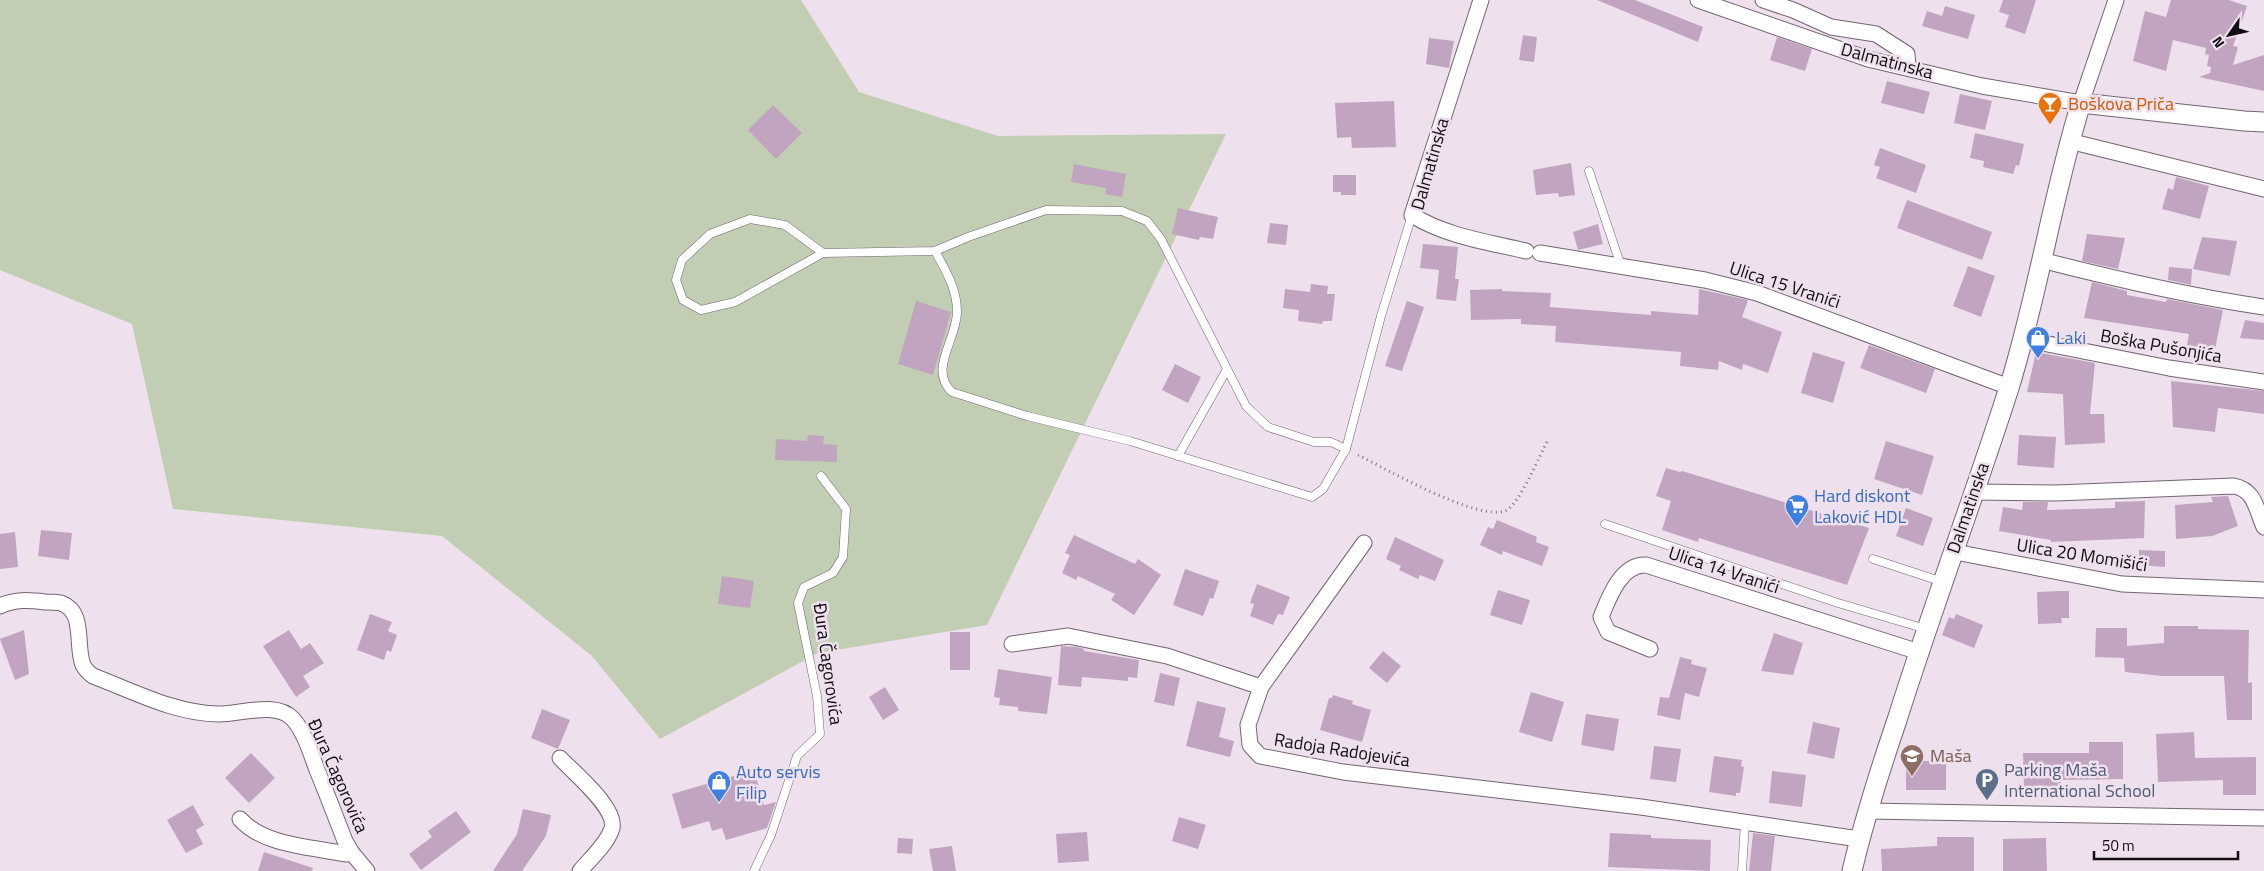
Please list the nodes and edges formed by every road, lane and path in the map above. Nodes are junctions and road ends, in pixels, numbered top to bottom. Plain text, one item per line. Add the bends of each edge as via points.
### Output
1 (1481, 0) edge
2 (1698, 0) edge
3 (1763, 0) edge
4 (2116, 0) edge
5 (1908, 67) junction
6 (2081, 103) junction
7 (2264, 122) edge
8 (2069, 141) junction
9 (1589, 171) dead end
10 (2264, 189) edge
11 (1412, 215) junction
12 (935, 252) junction
13 (1533, 252) joint
14 (823, 254) junction
15 (2041, 260) junction
16 (1621, 266) junction
17 (2264, 307) edge
18 (2022, 340) junction
19 (1226, 371) junction
20 (2264, 382) edge
21 (2009, 387) junction
22 (1548, 440) dead end
23 (1346, 449) junction
24 (1178, 456) junction
25 (821, 476) dead end
26 (1974, 492) junction
27 (1605, 524) dead end
28 (2264, 527) edge
29 (1364, 543) dead end
30 (1954, 552) junction
31 (1873, 559) dead end
32 (1943, 582) junction
33 (2264, 590) edge
34 (0, 606) edge
35 (1926, 629) junction
36 (1012, 644) dead end
37 (1650, 649) dead end
38 (1919, 652) junction
39 (1261, 687) junction
40 (560, 758) dead end
41 (1867, 811) junction
42 (2264, 818) edge
43 (240, 819) dead end
44 (1746, 823) junction
45 (1859, 839) junction
46 (352, 853) junction
47 (367, 871) edge
48 (580, 871) edge
49 (754, 871) edge
50 (1742, 871) edge
51 (1852, 871) edge

1 - 11 street, Dalmatinska
2 - 5 street, Dalmatinska via 1868,59
3 - 5 street via 1832,27 1876,34 1908,54
4 - 6 street, Dalmatinska
5 - 6 street, Dalmatinska via 1982,86
6 - 7 street
6 - 8 street, Dalmatinska
8 - 10 street
8 - 15 street, Dalmatinska
9 - 16 lane
11 - 13 street, Dalmatinska via 1438,228
11 - 23 lane
12 - 14 lane
12 - 19 lane via 1046,210 1122,211 1132,214 1147,221 1161,239
12 - 24 lane via 953,285 957,314 941,373 945,385 952,392 1027,416
13 - 16 street, Ulica 15 Vranići
14 - 14 lane via 785,225 750,219 710,234 682,260 676,280 683,300 701,310 735,302
15 - 17 street via 2139,285
15 - 18 street, Dalmatinska
16 - 21 street, Ulica 15 Vranići via 1705,280 1757,293
18 - 20 street, Boška Pušonjića
18 - 21 street, Dalmatinska
19 - 23 lane via 1246,406 1268,427 1314,442 1331,442
19 - 24 lane
21 - 26 street, Dalmatinska
22 - 23 path via 1515,503 1506,511 1466,507
23 - 24 lane via 1323,489 1312,496
25 - 49 lane, Đura Čagorovića via 846,509 843,557 833,573 804,586 798,604 817,696 820,734 798,756 771,835
26 - 28 street via 2056,493 2234,486 2245,488
26 - 30 street, Dalmatinska
27 - 35 lane via 1838,603
29 - 39 street, Radoja Radojevića
30 - 32 street, Dalmatinska
30 - 33 street, Ulica 20 Momišići via 2122,584
31 - 32 lane
32 - 35 street, Dalmatinska
34 - 46 street, Đura Čagorovića via 26,600 61,603 78,621 80,654 84,667 93,676 196,712 219,714 270,710 292,719 308,746
35 - 38 street, Dalmatinska
36 - 39 street via 1068,636 1167,656
37 - 38 street, Ulica 14 Vranići via 1608,632 1601,617 1611,594 1627,571 1640,564
38 - 41 street, Dalmatinska
39 - 44 street, Radoja Radojevića via 1248,725 1250,745 1260,756 1343,772 1641,807
40 - 48 street via 605,805 613,823 607,839
41 - 42 street
41 - 45 street, Dalmatinska
43 - 46 street via 255,832 278,840
44 - 45 street, Radoja Radojevića
44 - 50 lane
45 - 51 street, Dalmatinska
46 - 47 street, Đura Čagorovića

